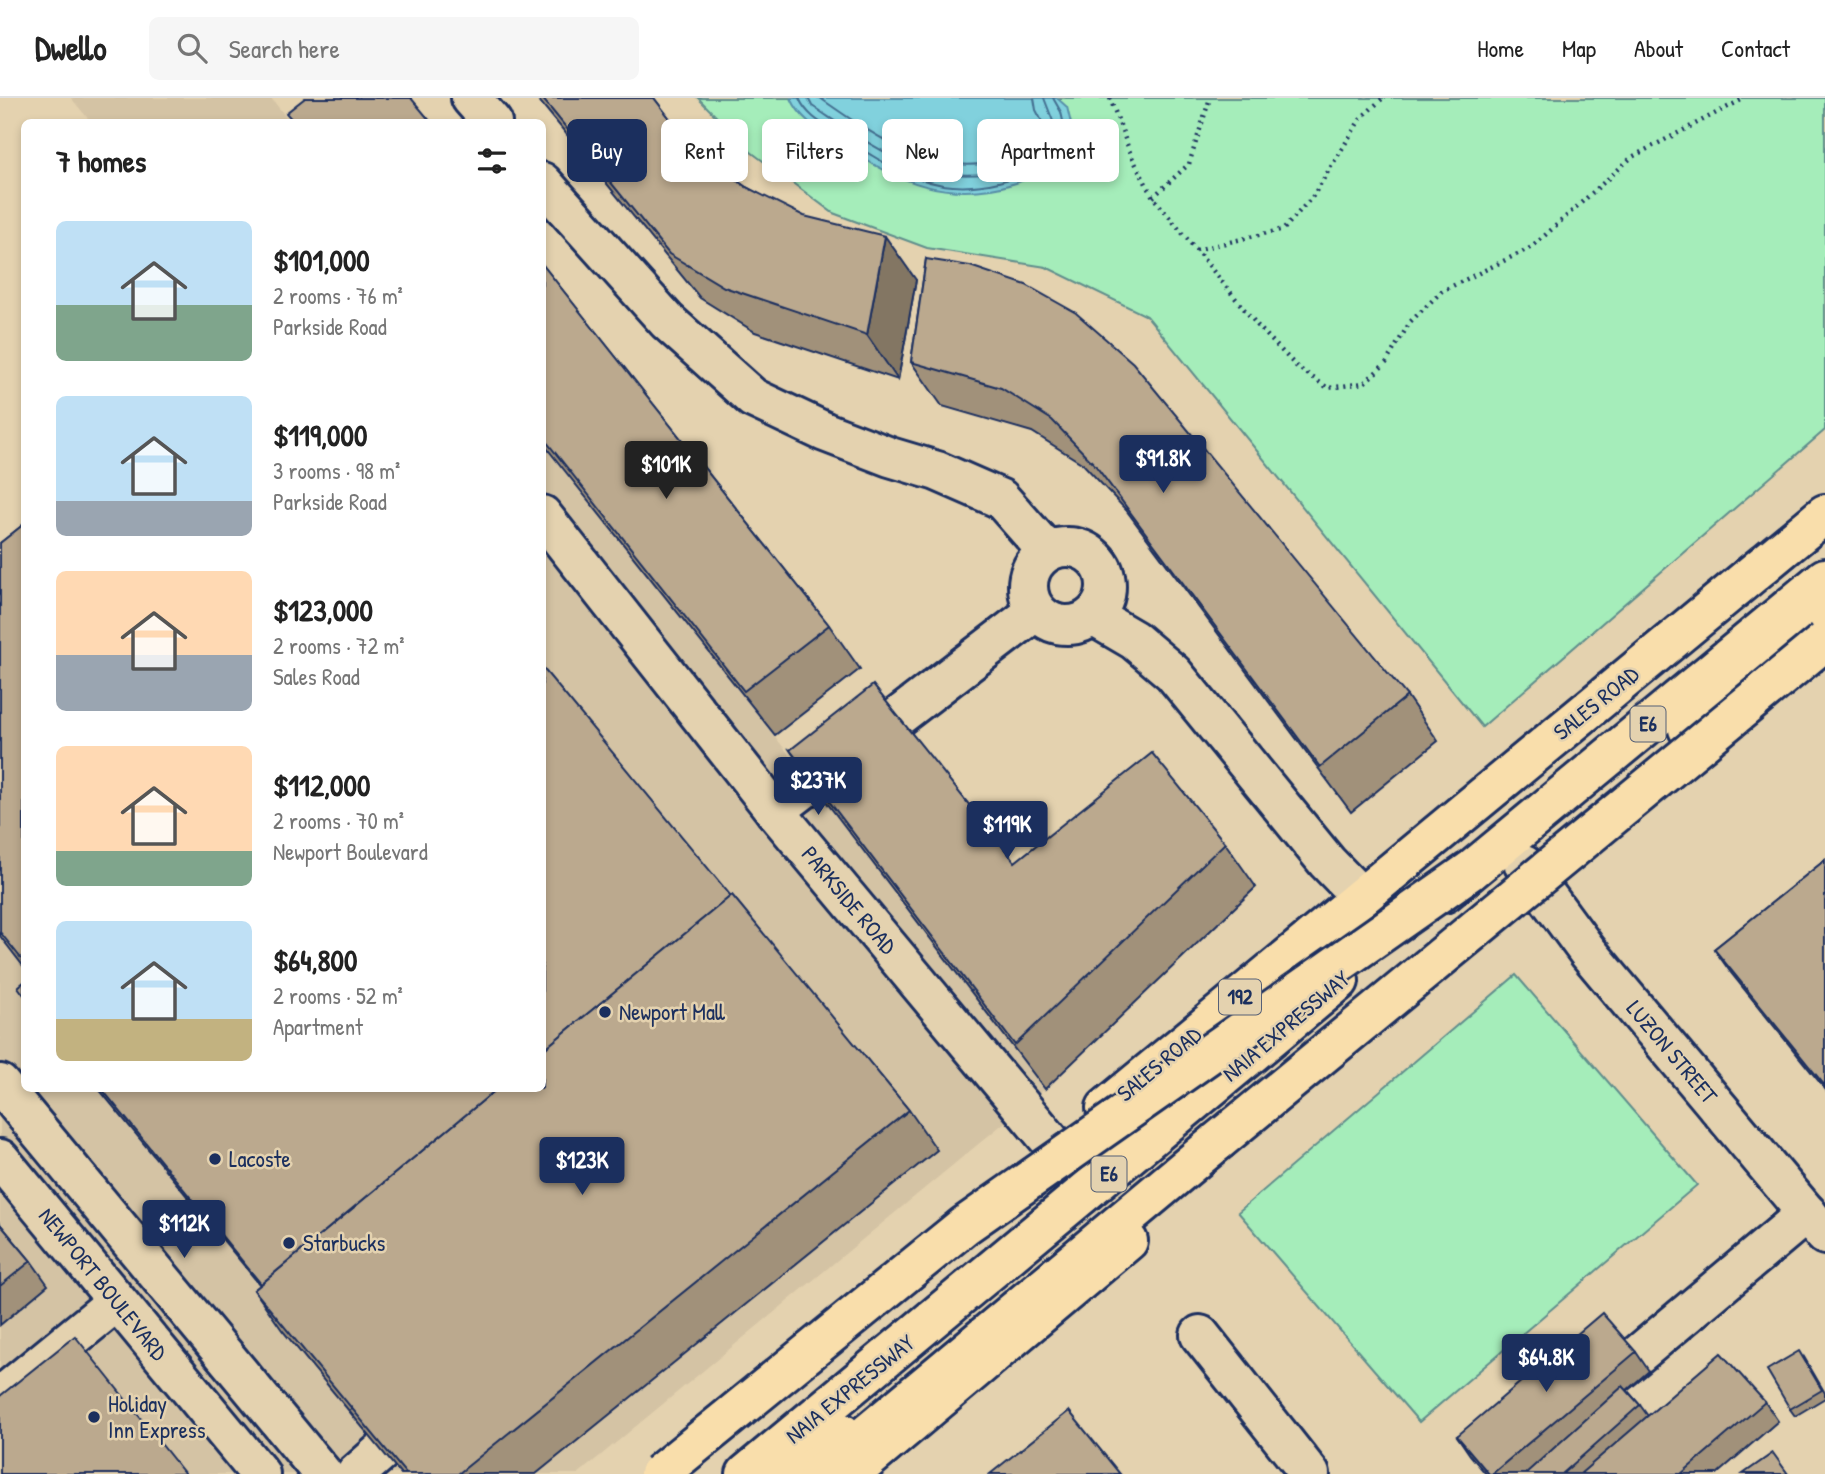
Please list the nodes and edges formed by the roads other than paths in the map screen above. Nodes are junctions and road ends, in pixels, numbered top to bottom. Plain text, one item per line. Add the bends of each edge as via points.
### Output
1 (471, 98) edge
2 (489, 119) edge
3 (546, 186) edge
4 (1825, 514) edge
5 (546, 520) edge
6 (1047, 551) junction
7 (1825, 565) edge
8 (1825, 578) edge
9 (1036, 611) junction
10 (1093, 616) junction
11 (1825, 616) edge
12 (1825, 641) edge
13 (1825, 659) edge
14 (775, 811) junction
15 (1470, 871) junction
16 (1532, 879) junction
17 (1360, 896) junction
18 (0, 1084) edge
19 (1057, 1149) junction
20 (0, 1159) edge
21 (1816, 1224) edge
22 (116, 1302) junction
23 (1200, 1335) dead end
24 (0, 1396) edge
25 (1571, 1411) edge
26 (260, 1474) edge
27 (323, 1474) edge
28 (650, 1474) edge
29 (659, 1474) edge
30 (729, 1474) edge
31 (746, 1474) edge
32 (793, 1474) edge
33 (819, 1474) edge
34 (851, 1474) edge
35 (1310, 1474) edge

1 - 2 street
3 - 6 street via 667,321 753,398 825,432 1001,499
4 - 17 main road, SALES ROAD / 192
5 - 14 street, PARKSIDE ROAD
6 - 9 street via 1030,571 1027,585
6 - 10 street via 1074,547 1097,560 1106,595
7 - 30 main road, SALES ROAD
8 - 15 main road, NAIA EXPRESSWAY / E6
9 - 10 street via 1057,625
9 - 14 street
10 - 17 street via 1134,640 1173,673
11 - 16 main road
12 - 33 main road, NAIA EXPRESSWAY / E6, bridge
13 - 16 main road
14 - 19 street, PARKSIDE ROAD
15 - 29 main road, bridge via 964,1226
15 - 31 main road, NAIA EXPRESSWAY / E6, bridge
16 - 21 street, LUZON STREET
16 - 32 main road
16 - 34 main road
17 - 19 main road, SALES ROAD / 192
18 - 27 street, NEWPORT BOULEVARD
19 - 28 main road, SALES ROAD / 192
20 - 22 street, NEWPORT BOULEVARD
21 - 25 street
22 - 24 street
22 - 26 street, NEWPORT BOULEVARD
23 - 35 street

